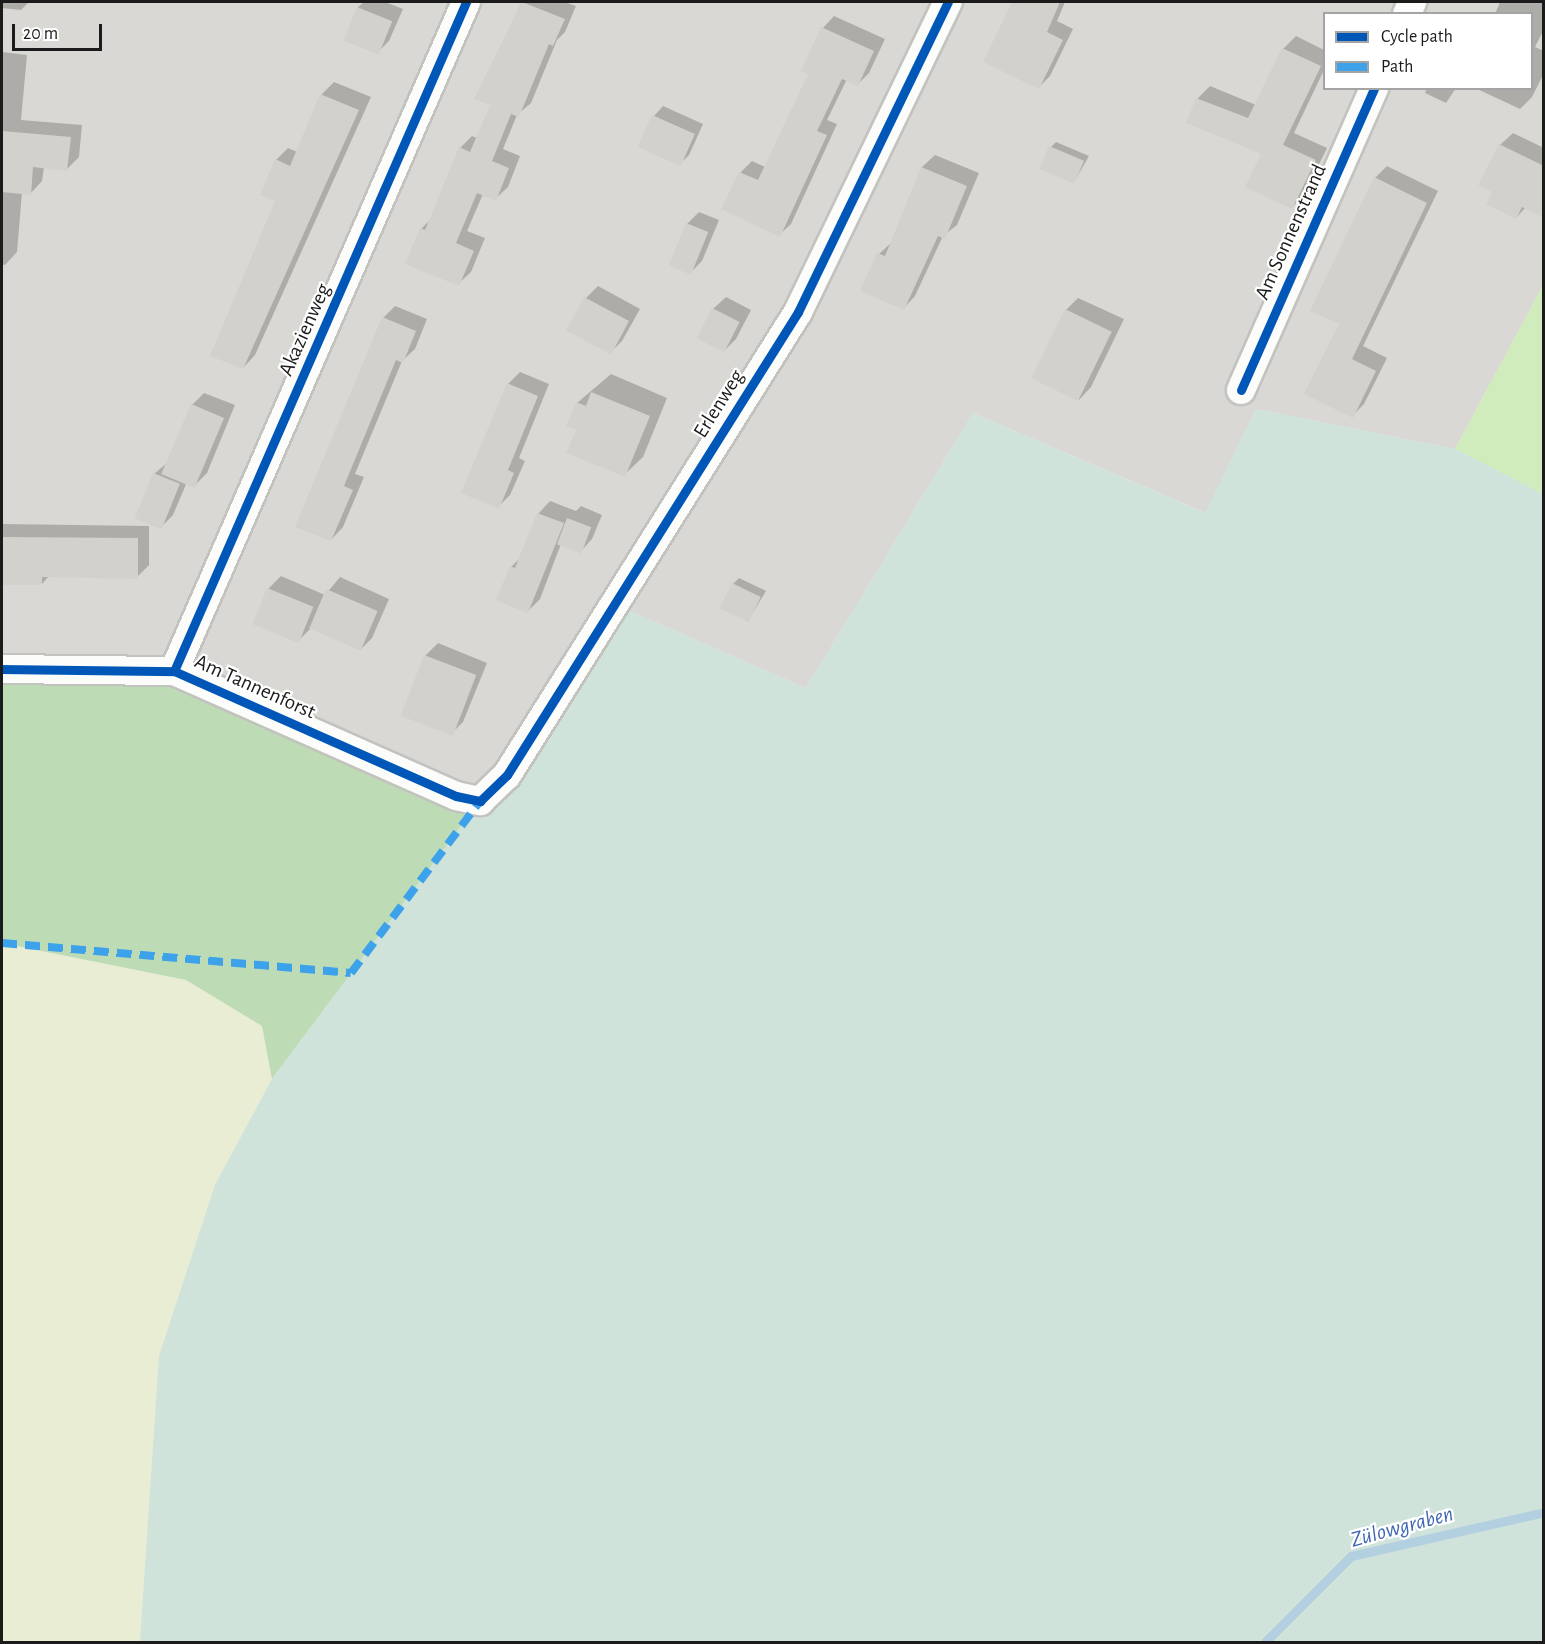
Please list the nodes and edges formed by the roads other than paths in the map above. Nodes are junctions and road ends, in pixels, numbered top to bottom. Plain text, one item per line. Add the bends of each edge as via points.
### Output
1 (466, 2) edge
2 (948, 2) edge
3 (1373, 90) edge
4 (1241, 390) dead end
5 (2, 669) edge
6 (174, 671) junction
7 (480, 801) joint

1 - 6 street, Akazienweg
2 - 7 street, Erlenweg via 798,312 507,775
3 - 4 street, Am Sonnenstrand
5 - 6 street, Am Tannenforst
6 - 7 street, Am Tannenforst via 456,796

